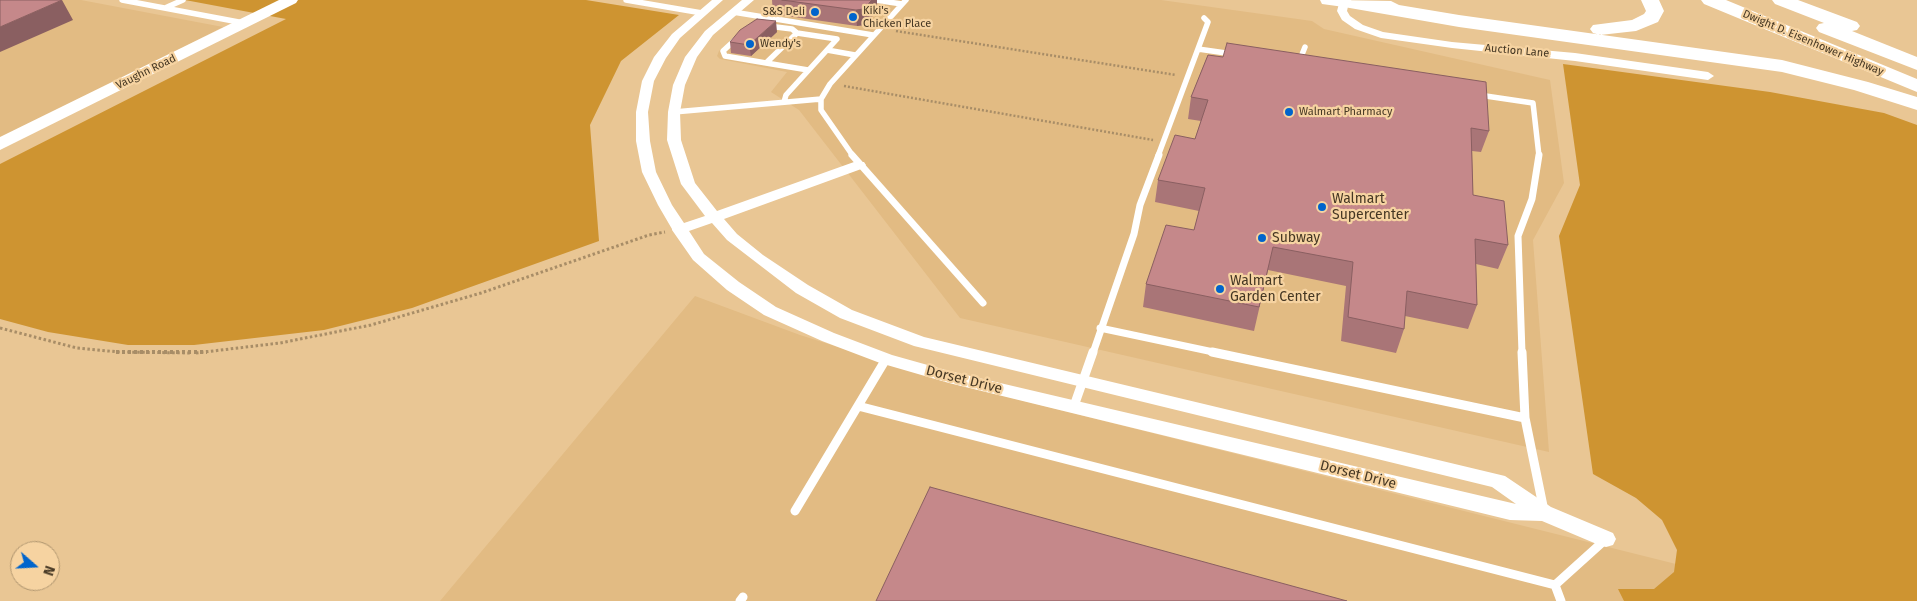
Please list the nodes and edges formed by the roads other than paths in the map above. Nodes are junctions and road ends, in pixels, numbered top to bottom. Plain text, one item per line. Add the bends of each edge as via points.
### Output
1 (122, 0) edge
2 (183, 0) edge
3 (292, 0) edge
4 (626, 0) edge
5 (718, 0) edge
6 (749, 0) edge
7 (875, 0) edge
8 (1650, 0) edge
9 (1710, 0) edge
10 (1757, 0) edge
11 (1781, 0) edge
12 (1338, 1) edge
13 (904, 2) edge
14 (1374, 6) junction
15 (165, 8) junction
16 (733, 12) junction
17 (702, 13) junction
18 (1204, 18) dead end
19 (244, 23) junction
20 (764, 25) edge
21 (797, 33) junction
22 (873, 35) junction
23 (740, 36) edge
24 (1304, 47) dead end
25 (1198, 49) junction
26 (827, 50) junction
27 (1917, 50) edge
28 (855, 55) junction
29 (1244, 56) edge
30 (766, 63) junction
31 (1290, 63) edge
32 (1917, 64) edge
33 (808, 70) junction
34 (1708, 76) dead end
35 (1917, 86) edge
36 (1475, 94) edge
37 (821, 99) junction
38 (784, 102) junction
39 (1917, 104) edge
40 (674, 112) junction
41 (0, 144) edge
42 (858, 165) junction
43 (714, 218) junction
44 (679, 230) junction
45 (982, 303) dead end
46 (1100, 328) junction
47 (886, 358) junction
48 (1082, 382) junction
49 (858, 406) junction
50 (1074, 406) junction
51 (1525, 418) junction
52 (796, 511) dead end
53 (1544, 513) junction
54 (1606, 539) joint
55 (1555, 586) junction
56 (1561, 601) edge

1 - 15 lane
2 - 15 lane
3 - 19 street, Vaughn Road
4 - 17 lane
5 - 17 street, Dorset Drive
6 - 16 street, Dorset Drive
7 - 13 lane
8 - 14 highway via 1655,11 1651,18 1636,26 1591,30
9 - 35 highway, Dwight D. Eisenhower Highway
10 - 32 highway, Dwight D. Eisenhower Highway
11 - 27 highway
12 - 14 highway
12 - 34 street, Auction Lane via 1346,18 1381,35 1575,56
13 - 22 lane
14 - 39 highway via 1782,66
15 - 19 lane
16 - 22 lane
16 - 40 street, Dorset Drive via 709,34 691,57 679,85
17 - 44 street, Dorset Drive via 676,36 660,57 648,81 642,112 649,172
18 - 25 lane via 1208,22
19 - 41 street, Vaughn Road
20 - 21 lane via 792,29
21 - 26 lane via 837,39
21 - 30 lane
22 - 28 lane
23 - 30 lane via 723,50 723,54
24 - 31 lane via 1302,65
25 - 29 lane
25 - 46 lane via 1140,205 1134,234
26 - 28 lane
26 - 33 lane
28 - 37 lane
30 - 33 lane
33 - 38 lane via 786,95
36 - 51 lane via 1533,103 1539,157 1532,199 1518,236
37 - 38 lane
37 - 42 lane via 821,110
38 - 40 lane
40 - 43 street, Dorset Drive via 674,140 688,184
42 - 43 street
42 - 45 lane via 886,192
43 - 44 street
43 - 48 street, Dorset Drive via 758,258 802,289 846,314 920,342
44 - 47 street, Dorset Drive via 698,257 733,286 770,310 828,337
46 - 48 lane
46 - 51 lane
47 - 49 lane
47 - 50 street, Dorset Drive via 949,377
48 - 50 lane
48 - 53 street, Dorset Drive via 1498,481
49 - 52 lane
49 - 55 lane
50 - 53 street, Dorset Drive via 1510,512
51 - 53 lane
53 - 54 street, Dorset Drive
54 - 55 lane
55 - 56 lane

